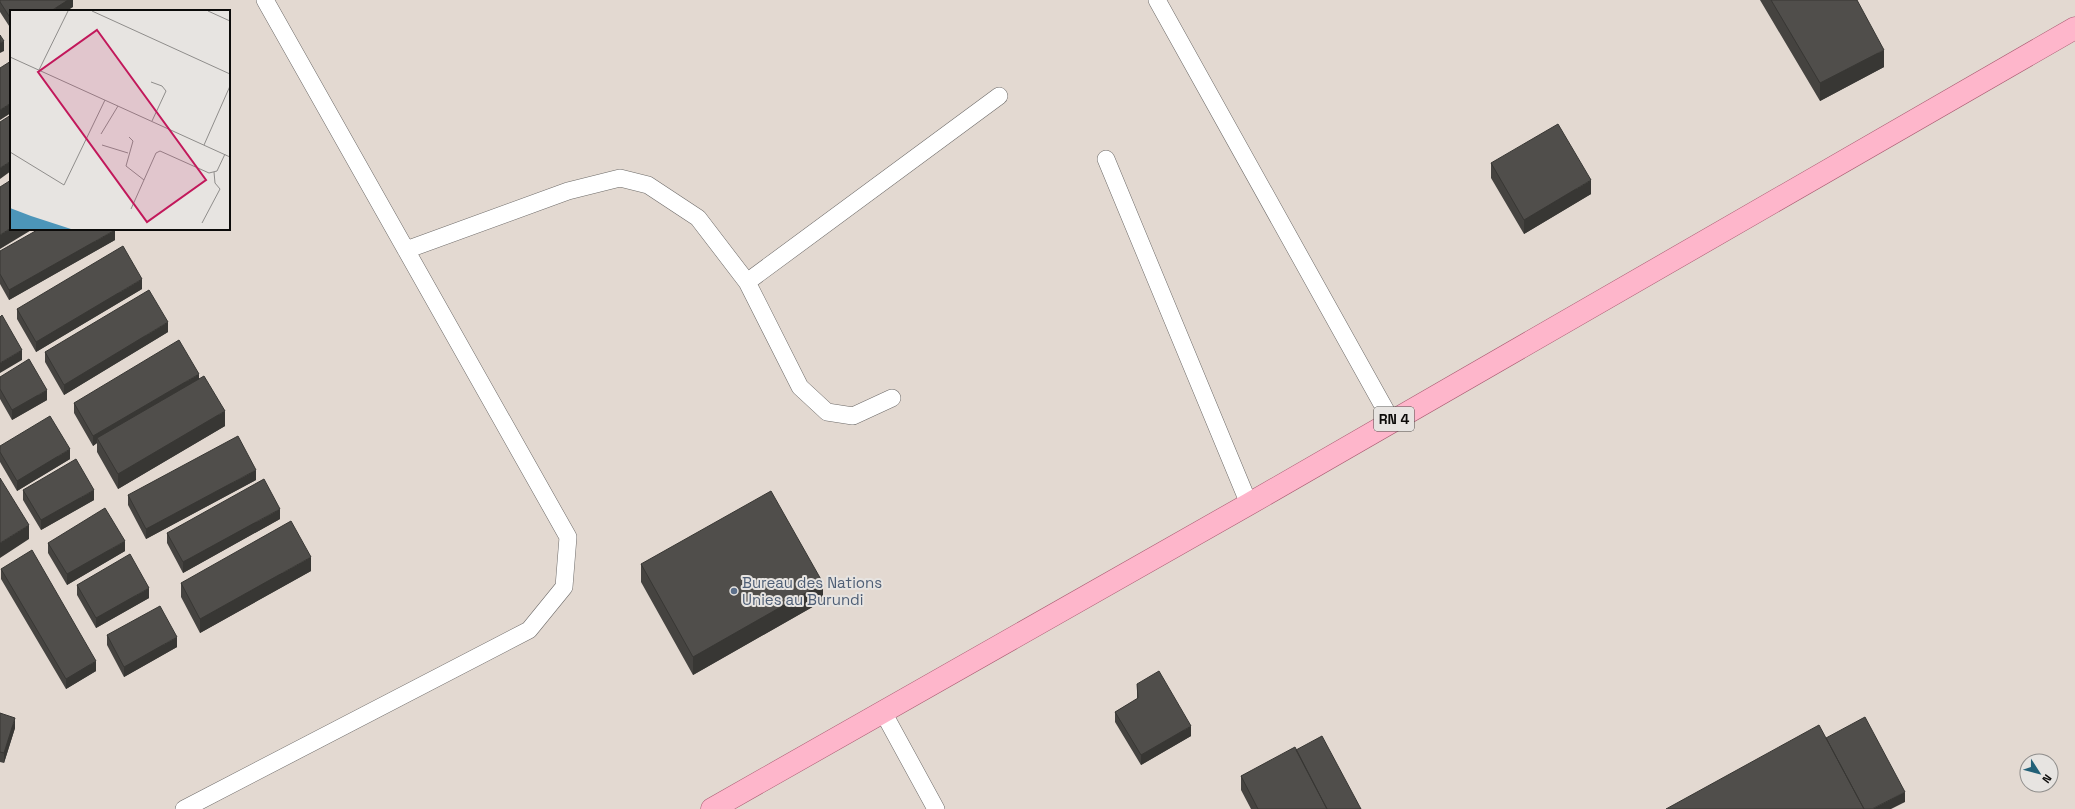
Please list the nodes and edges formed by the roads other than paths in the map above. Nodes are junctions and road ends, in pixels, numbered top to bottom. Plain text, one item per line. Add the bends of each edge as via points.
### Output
1 (265, 0) edge
2 (1157, 0) edge
3 (2075, 28) edge
4 (998, 96) dead end
5 (1106, 159) dead end
6 (406, 250) junction
7 (747, 282) junction
8 (892, 398) dead end
9 (1391, 420) junction
10 (1249, 504) junction
11 (883, 712) junction
12 (184, 809) edge
13 (712, 809) edge
14 (936, 809) edge

1 - 6 lane
2 - 9 lane
3 - 9 main road, RN 4
4 - 7 lane
5 - 10 lane
6 - 7 lane via 568,191 620,178 648,185 698,218
6 - 12 lane via 568,537 564,587 529,630
7 - 8 lane via 800,387 827,412 853,416
9 - 10 main road, RN 4
10 - 11 main road, RN 4
11 - 13 main road, RN 4
11 - 14 lane

